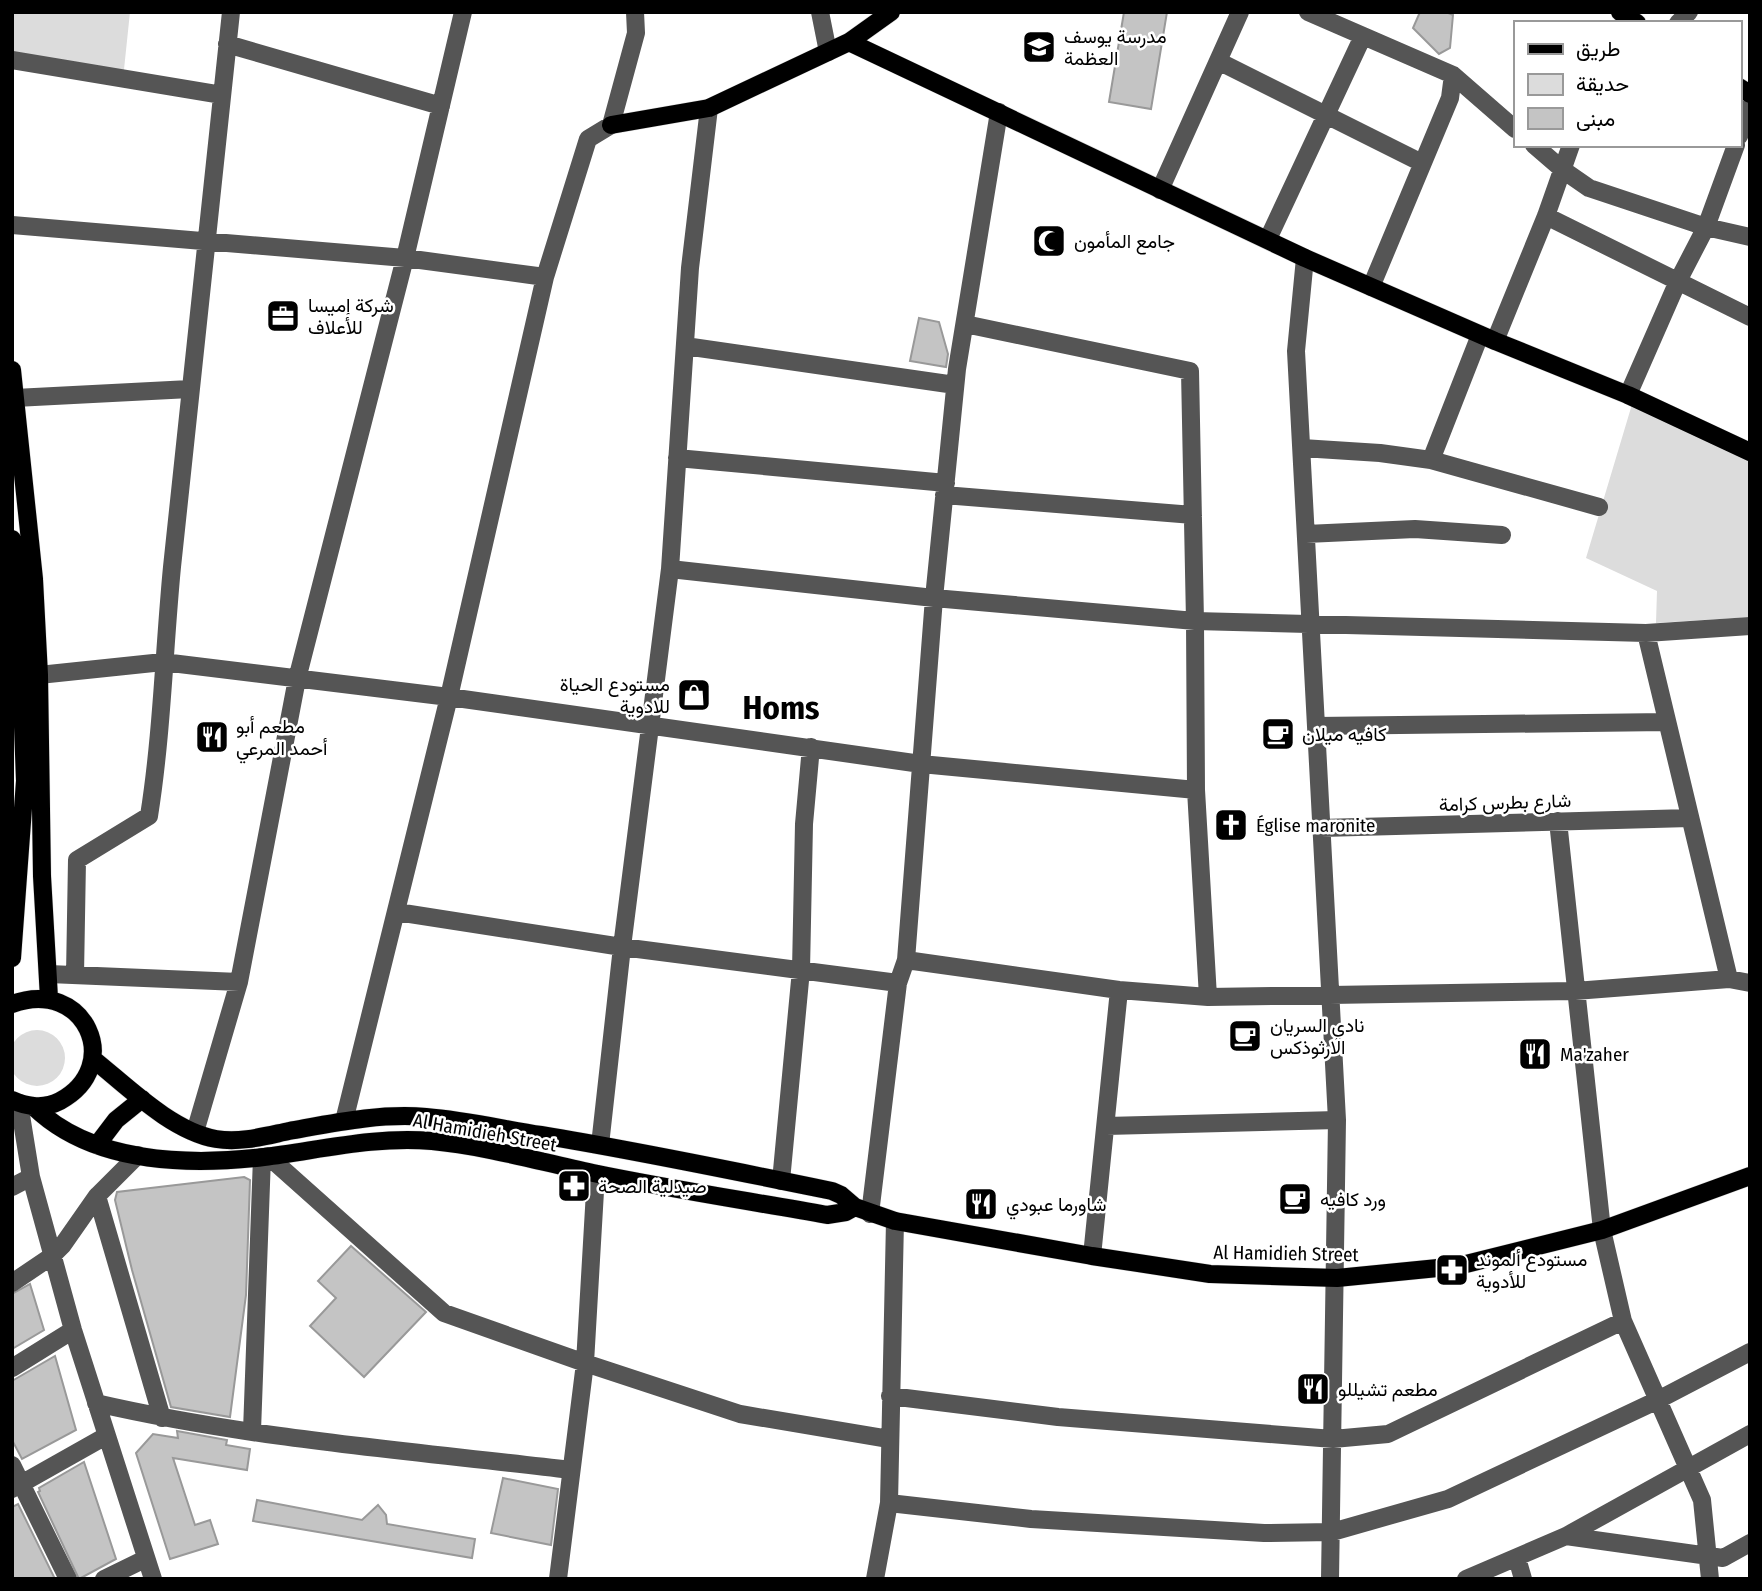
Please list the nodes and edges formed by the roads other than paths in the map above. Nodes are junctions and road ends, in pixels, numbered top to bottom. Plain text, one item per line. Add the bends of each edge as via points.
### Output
1 (231, 12) edge
2 (463, 12) edge
3 (635, 12) edge
4 (820, 12) edge
5 (891, 12) edge
6 (1240, 12) edge
7 (1308, 12) edge
8 (1363, 36) junction
9 (849, 42) junction
10 (227, 44) junction
11 (828, 52) junction
12 (12, 60) edge
13 (1218, 61) junction
14 (1453, 75) junction
15 (222, 95) junction
16 (441, 106) junction
17 (1750, 107) edge
18 (709, 108) junction
19 (999, 112) junction
20 (1326, 115) junction
21 (611, 125) junction
22 (1514, 128) edge
23 (1741, 131) edge
24 (1536, 147) edge
25 (1570, 147) edge
26 (1735, 147) edge
27 (1422, 163) junction
28 (1563, 170) junction
29 (1160, 190) junction
30 (1546, 216) junction
31 (12, 225) edge
32 (1706, 227) junction
33 (1750, 237) edge
34 (1268, 239) junction
35 (205, 241) junction
36 (405, 258) junction
37 (1305, 258) junction
38 (545, 277) junction
39 (1678, 281) junction
40 (1370, 286) junction
41 (1750, 317) edge
42 (965, 324) junction
43 (1487, 338) junction
44 (685, 346) junction
45 (12, 370) edge
46 (956, 385) junction
47 (190, 388) junction
48 (1628, 395) junction
49 (15, 398) junction
50 (1302, 448) junction
51 (1750, 452) edge
52 (677, 458) junction
53 (1431, 460) junction
54 (945, 489) junction
55 (1599, 507) dead end
56 (1193, 515) junction
57 (1306, 534) junction
58 (1502, 535) dead end
59 (12, 539) edge
60 (14, 564) edge
61 (670, 569) junction
62 (934, 598) junction
63 (1195, 621) junction
64 (1310, 624) junction
65 (1750, 626) edge
66 (1646, 633) junction
67 (16, 661) edge
68 (163, 662) junction
69 (39, 675) junction
70 (297, 678) junction
71 (449, 697) junction
72 (1667, 722) junction
73 (649, 726) junction
74 (1316, 726) junction
75 (811, 747) junction
76 (921, 764) junction
77 (19, 783) edge
78 (1196, 790) junction
79 (1690, 818) junction
80 (1558, 821) junction
81 (1321, 828) junction
82 (397, 912) junction
83 (622, 947) junction
84 (12, 958) edge
85 (906, 960) junction
86 (801, 970) junction
87 (48, 974) junction
88 (75, 975) junction
89 (1729, 979) junction
90 (239, 982) junction
91 (1750, 983) edge
92 (898, 984) junction
93 (1119, 990) junction
94 (1575, 991) junction
95 (1331, 994) junction
96 (1208, 997) junction
97 (49, 998) junction
98 (12, 1004) edge
99 (93, 1059) junction
100 (142, 1099) junction
101 (22, 1103) edge
102 (1337, 1120) junction
103 (344, 1121) junction
104 (1106, 1126) junction
105 (195, 1132) junction
106 (97, 1145) junction
107 (600, 1145) junction
108 (138, 1155) junction
109 (265, 1157) junction
110 (596, 1174) junction
111 (1750, 1175) edge
112 (31, 1177) junction
113 (781, 1181) junction
114 (12, 1187) edge
115 (97, 1196) junction
116 (863, 1211) junction
117 (895, 1221) junction
118 (1602, 1230) junction
119 (52, 1256) junction
120 (1092, 1256) junction
121 (1337, 1278) junction
122 (12, 1283) edge
123 (1623, 1321) junction
124 (73, 1330) junction
125 (1750, 1352) edge
126 (585, 1363) junction
127 (12, 1368) edge
128 (890, 1396) junction
129 (1658, 1400) junction
130 (96, 1403) junction
131 (163, 1418) junction
132 (252, 1431) junction
133 (1750, 1434) edge
134 (106, 1436) junction
135 (889, 1439) junction
136 (1333, 1439) junction
137 (12, 1465) edge
138 (1688, 1468) junction
139 (571, 1471) junction
140 (16, 1486) edge
141 (889, 1503) junction
142 (1332, 1532) junction
143 (1566, 1536) junction
144 (1750, 1544) edge
145 (1707, 1556) junction
146 (1517, 1558) junction
147 (145, 1559) junction
148 (68, 1579) edge
149 (104, 1579) edge
150 (153, 1579) edge
151 (558, 1579) edge
152 (875, 1579) edge
153 (1330, 1579) edge
154 (1466, 1579) edge
155 (1522, 1579) edge
156 (1710, 1579) edge

1 - 10 street
2 - 16 street
3 - 21 street via 636,33
4 - 11 street
5 - 9 main road
6 - 13 street
7 - 8 street
8 - 14 street
8 - 20 street
9 - 11 main road
9 - 19 main road
10 - 15 street
10 - 16 street
11 - 18 main road
12 - 15 street
13 - 20 street
13 - 29 street
14 - 22 street
14 - 27 street via 1450,97
15 - 35 street
16 - 36 street
17 - 23 street
18 - 21 main road
18 - 44 street
19 - 29 main road
19 - 42 street
20 - 27 street
20 - 34 street
21 - 38 street via 588,139
24 - 28 street
25 - 28 street
26 - 32 street
27 - 40 street
28 - 30 street
28 - 32 street via 1588,188
29 - 34 main road
30 - 39 street
30 - 43 street
31 - 35 street
32 - 33 street
32 - 39 street
34 - 37 main road
35 - 36 street
35 - 47 street
36 - 38 street
36 - 70 street
37 - 40 main road
37 - 50 street via 1296,351
38 - 71 street
39 - 41 street
39 - 48 street
40 - 43 main road
42 - 46 street
42 - 56 street via 1190,371
43 - 48 main road
43 - 53 street
44 - 46 street
44 - 52 street
45 - 49 main road
46 - 54 street
47 - 49 street
47 - 68 street
48 - 51 main road
49 - 69 main road
50 - 53 street
50 - 57 street
52 - 54 street
52 - 61 street
53 - 55 street
54 - 56 street
54 - 62 street
56 - 63 street
57 - 58 street via 1415,529
57 - 64 street
59 - 60 main road
60 - 67 main road
61 - 62 street
61 - 73 street
62 - 63 street
62 - 76 street
63 - 64 street
63 - 78 street
64 - 66 street
64 - 74 street
65 - 66 street
66 - 72 street
67 - 77 main road
68 - 69 street
68 - 70 street
68 - 88 street via 149,816 78,860
69 - 87 main road
70 - 71 street
70 - 90 street
71 - 73 street
71 - 82 street
72 - 74 street
72 - 79 street
73 - 75 street
73 - 83 street
74 - 81 street
75 - 76 street
75 - 86 street via 804,824
76 - 78 street
76 - 85 street
77 - 84 main road
78 - 96 street
79 - 80 street, شارع بطرس كرامة
79 - 89 street
80 - 81 street, شارع بطرس كرامة
80 - 94 street
81 - 95 street
82 - 83 street
82 - 103 street
83 - 86 street
83 - 107 street
85 - 92 street
85 - 93 street
86 - 92 street
86 - 113 street
87 - 88 street
87 - 97 main road
88 - 90 street
89 - 91 street
89 - 94 street
90 - 105 street
92 - 116 street
93 - 96 street
93 - 104 street
94 - 95 street
94 - 118 street
95 - 96 street
95 - 102 street
97 - 98 main road
97 - 99 main road via 62,1002 83,1020
99 - 100 main road, Al Hamidieh Street
99 - 101 main road via 73,1094 55,1104
100 - 105 main road, Al Hamidieh Street
100 - 106 main road via 116,1120
101 - 106 main road, Al Hamidieh Street
101 - 112 street
102 - 104 street
102 - 121 street
103 - 105 main road, Al Hamidieh Street via 241,1140
103 - 107 main road, Al Hamidieh Street via 426,1117
104 - 120 street
106 - 108 main road, Al Hamidieh Street
107 - 113 main road, Al Hamidieh Street
108 - 109 main road, Al Hamidieh Street via 200,1160
108 - 115 street
109 - 110 main road, Al Hamidieh Street via 350,1143 411,1140 462,1145
109 - 126 street via 444,1313
109 - 132 street
110 - 116 main road, Al Hamidieh Street via 827,1214
110 - 126 street
111 - 118 main road, Al Hamidieh Street
112 - 114 street
112 - 119 street
113 - 116 main road, Al Hamidieh Street via 832,1191
115 - 119 street
115 - 131 street
116 - 117 main road, Al Hamidieh Street
117 - 120 main road, Al Hamidieh Street
117 - 128 street
118 - 121 main road, Al Hamidieh Street via 1458,1266
118 - 123 street
119 - 122 street
119 - 124 street
120 - 121 main road, Al Hamidieh Street via 1210,1273
121 - 136 street
123 - 129 street
123 - 136 street via 1388,1434
124 - 127 street
124 - 130 street
125 - 129 street
126 - 135 street via 740,1413
126 - 139 street
128 - 135 street
128 - 136 street via 1058,1417
129 - 138 street
129 - 142 street via 1448,1499
130 - 131 street
130 - 134 street
131 - 132 street
132 - 139 street
133 - 138 street
134 - 140 street
134 - 147 street
135 - 141 street
136 - 142 street
137 - 140 street
138 - 143 street
138 - 145 street via 1702,1500
139 - 151 street
140 - 148 street
141 - 142 street via 1031,1519 1264,1533
141 - 152 street
142 - 153 street
143 - 145 street
143 - 146 street
144 - 145 street via 1723,1558
145 - 156 street
146 - 154 street
146 - 155 street
147 - 149 street
147 - 150 street

